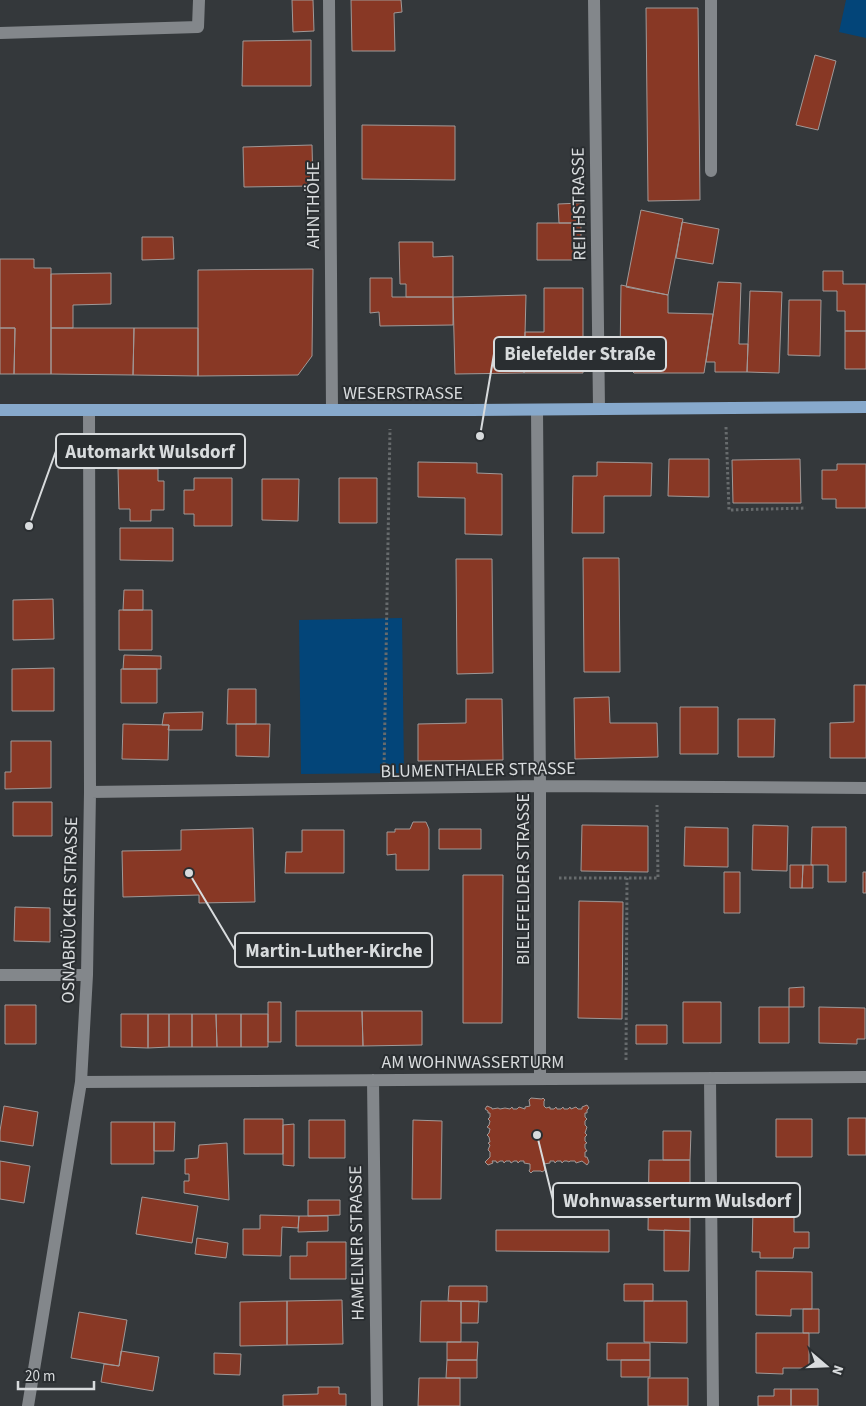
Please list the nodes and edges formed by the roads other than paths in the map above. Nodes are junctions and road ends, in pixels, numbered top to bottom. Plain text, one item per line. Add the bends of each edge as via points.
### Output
1 (198, 0) edge
2 (329, 0) edge
3 (594, 0) edge
4 (711, 0) edge
5 (0, 33) edge
6 (710, 170) dead end
7 (866, 407) edge
8 (599, 408) junction
9 (0, 410) edge
10 (332, 410) junction
11 (537, 410) junction
12 (89, 411) junction
13 (540, 786) junction
14 (866, 788) edge
15 (90, 792) junction
16 (0, 975) edge
17 (87, 975) junction
18 (866, 1076) edge
19 (710, 1078) junction
20 (540, 1079) junction
21 (373, 1080) junction
22 (81, 1082) junction
23 (28, 1406) edge
24 (377, 1406) edge
25 (713, 1406) edge

1 - 5 street via 198,27
2 - 10 street, AHNTHÖHE
3 - 8 street, REITHSTRASSE
4 - 6 street
7 - 8 main road, WESERSTRASSE
8 - 11 main road, WESERSTRASSE
9 - 12 main road, WESERSTRASSE
10 - 11 main road, WESERSTRASSE
10 - 12 main road, WESERSTRASSE
11 - 13 street, BIELEFELDER STRASSE
12 - 15 street, OSNABRÜCKER STRASSE
13 - 14 street, BLUMENTHALER STRASSE
13 - 15 street, BLUMENTHALER STRASSE
13 - 20 street, BIELEFELDER STRASSE
15 - 17 street, OSNABRÜCKER STRASSE
16 - 17 street
17 - 22 street, OSNABRÜCKER STRASSE
18 - 19 street, AM WOHNWASSERTURM
19 - 20 street, AM WOHNWASSERTURM
19 - 25 street
20 - 21 street, AM WOHNWASSERTURM
21 - 22 street, AM WOHNWASSERTURM
21 - 24 street, HAMELNER STRASSE
22 - 23 street, OSNABRÜCKER STRASSE

